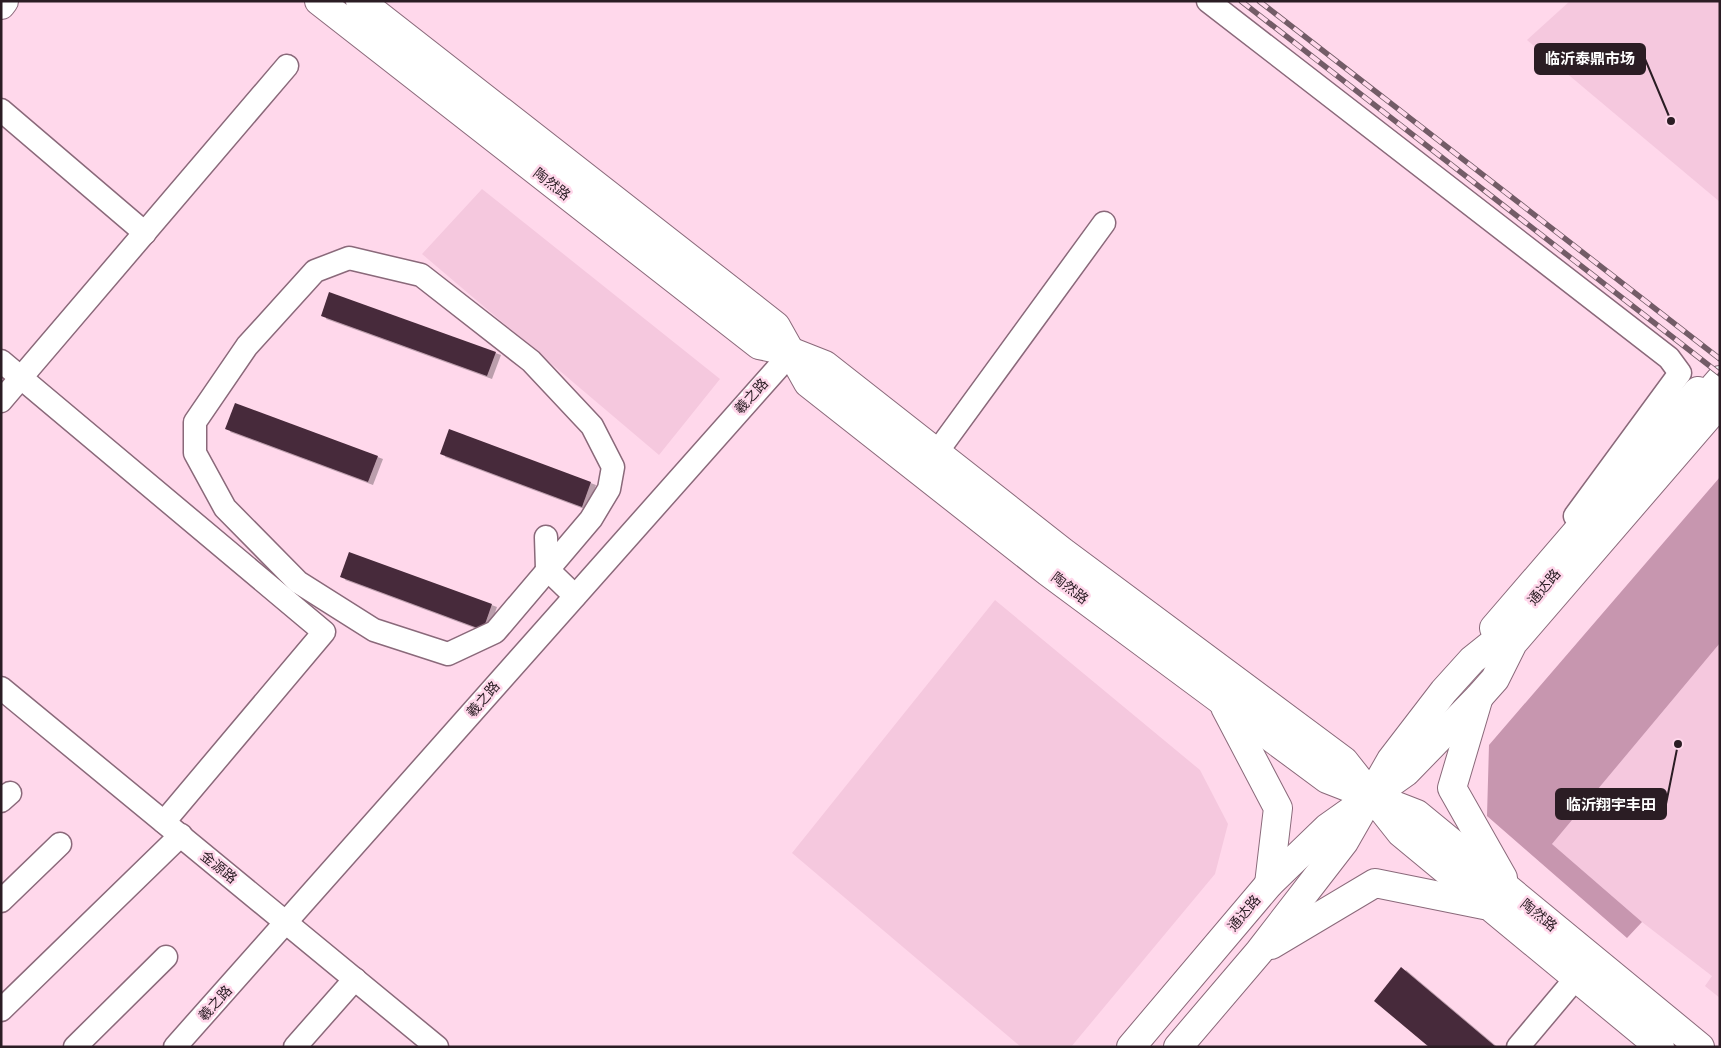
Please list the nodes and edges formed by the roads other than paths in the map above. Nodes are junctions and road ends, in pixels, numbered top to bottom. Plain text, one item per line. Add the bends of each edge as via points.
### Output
1 (4, 1) edge
2 (319, 1) edge
3 (360, 1) edge
4 (1208, 1) edge
5 (1, 5) edge
6 (288, 66) dead end
7 (1, 110) edge
8 (1104, 223) dead end
9 (144, 233) junction
10 (792, 352) junction
11 (1, 361) edge
12 (1720, 365) edge
13 (21, 377) junction
14 (1720, 380) edge
15 (1, 401) edge
16 (1720, 403) edge
17 (1720, 424) edge
18 (937, 452) junction
19 (546, 537) dead end
20 (547, 569) junction
21 (575, 596) junction
22 (1496, 625) junction
23 (1472, 660) junction
24 (1487, 688) junction
25 (2, 690) edge
26 (1222, 701) junction
27 (1371, 795) junction
28 (172, 829) junction
29 (60, 844) dead end
30 (1269, 884) junction
31 (1500, 899) junction
32 (1, 901) edge
33 (287, 922) junction
34 (1259, 952) junction
35 (166, 957) dead end
36 (1576, 978) junction
37 (355, 979) junction
38 (1, 1010) edge
39 (75, 1047) edge
40 (175, 1047) edge
41 (295, 1047) edge
42 (437, 1047) edge
43 (1131, 1047) edge
44 (1178, 1047) edge
45 (1518, 1047) edge
46 (1660, 1047) edge
47 (1700, 1047) edge

1 - 5 main road
2 - 10 main road, 陶然路 via 759,345
3 - 10 main road, 陶然路 via 776,326
4 - 22 street via 1668,358 1680,373
6 - 9 street
7 - 9 street
8 - 18 street
9 - 13 street
10 - 18 main road, 陶然路 via 825,365
10 - 21 street, 羲之路
10 - 26 main road, 陶然路 via 808,383 1048,572
11 - 13 street
12 - 22 main road
13 - 15 street
13 - 28 street via 324,632
14 - 23 main road, 通达路 via 1502,636
16 - 24 main road, 通达路 via 1513,643
17 - 24 main road via 1527,652
18 - 27 main road, 陶然路 via 1063,552 1344,761
19 - 20 street
20 - 20 street via 591,519 609,489 613,467 592,426 531,361 421,275 349,258 315,271 247,346 195,422 196,453 225,508 298,582 374,630 448,654 494,632
20 - 21 street
21 - 33 street, 羲之路
22 - 23 main road
23 - 27 main road, 通达路 via 1391,760
24 - 27 main road, 通达路 via 1406,772
24 - 31 main road via 1452,788
25 - 28 street, 金源路
26 - 27 main road, 陶然路 via 1327,779
26 - 30 main road via 1278,808
27 - 30 main road, 通达路 via 1327,828
27 - 31 main road, 陶然路 via 1401,833
27 - 34 main road, 通达路 via 1344,842
28 - 33 street, 金源路
28 - 38 street
29 - 32 street
30 - 43 main road, 通达路
31 - 34 main road via 1375,883
31 - 36 main road, 陶然路
31 - 47 main road, 陶然路
33 - 37 street, 金源路
33 - 40 street, 羲之路
34 - 44 main road, 通达路
35 - 39 street
36 - 45 street
36 - 46 main road, 陶然路
37 - 41 street
37 - 42 street, 金源路

